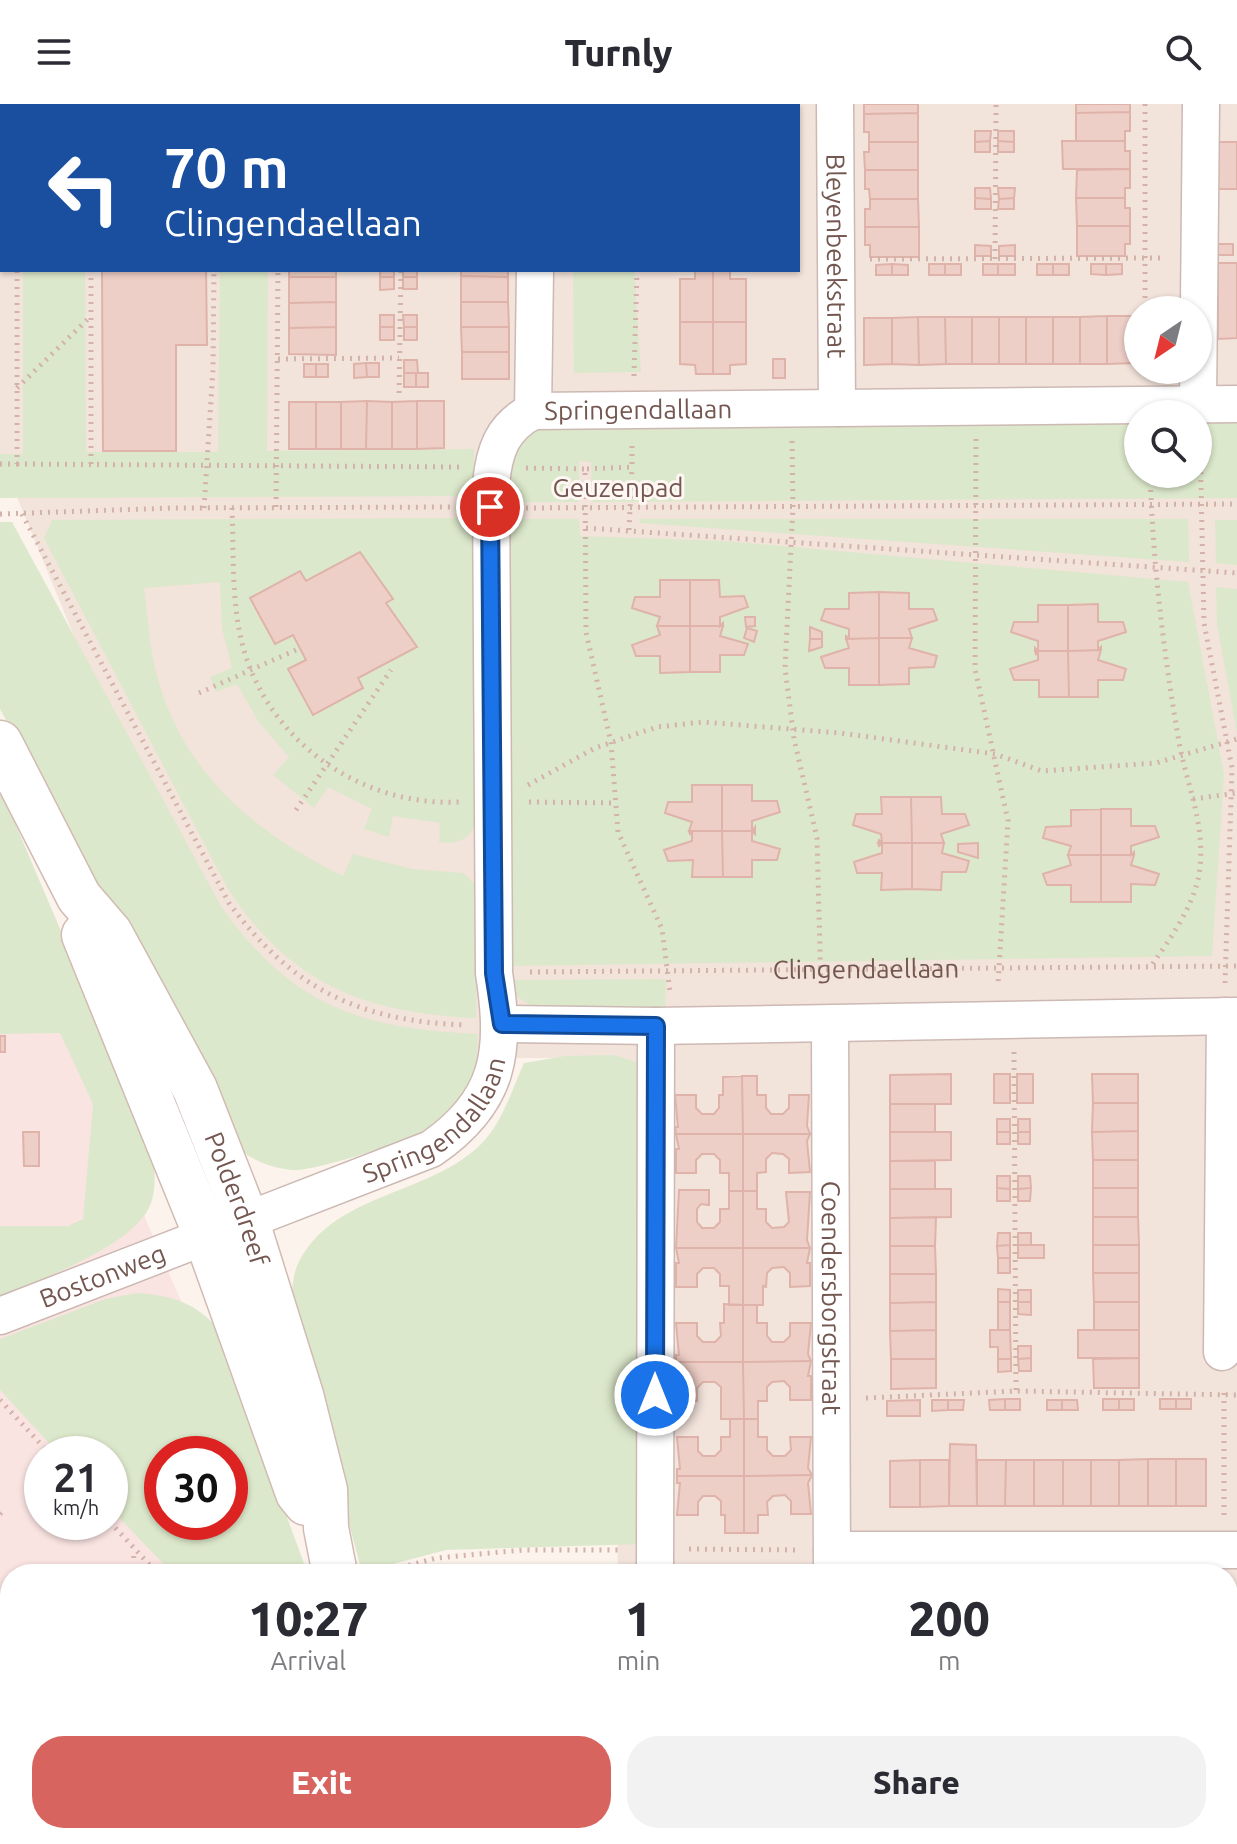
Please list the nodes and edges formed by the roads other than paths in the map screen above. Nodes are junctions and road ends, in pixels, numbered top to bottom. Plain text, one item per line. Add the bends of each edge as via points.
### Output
1 (835, 104) edge
2 (1201, 104) edge
3 (535, 272) edge
4 (1198, 400) edge
5 (1212, 403) edge
6 (1124, 404) edge
7 (1237, 404) edge
8 (837, 408) junction
9 (533, 411) junction
10 (0, 743) edge
11 (79, 897) junction
12 (1231, 1016) edge
13 (502, 1024) junction
14 (826, 1024) junction
15 (663, 1026) junction
16 (246, 1219) junction
17 (205, 1233) junction
18 (0, 1316) edge
19 (1222, 1352) road end
20 (330, 1554) edge
21 (1228, 1558) edge
22 (832, 1562) edge
23 (1030, 1562) edge
24 (655, 1564) edge

1 - 8 street, Bleyenbeekstraat
2 - 4 street
3 - 9 street
5 - 7 street, Springendallaan
6 - 8 street, Springendallaan
8 - 9 street, Springendallaan
9 - 13 street, Springendallaan via 506,431 496,449 490,507 502,802 494,973
10 - 11 main road, Polderdreef
11 - 16 main road, Polderdreef via 110,933 195,1089
11 - 17 main road, Polderdreef via 82,932
12 - 14 street, Clingendaellaan
12 - 19 street
13 - 15 street, Clingendaellaan
13 - 16 street, Springendallaan via 485,1093 450,1135 409,1158
14 - 15 street, Clingendaellaan
14 - 22 street, Coendersborgstraat
15 - 24 street
16 - 17 street, Springendallaan
16 - 20 main road, Polderdreef via 325,1490
17 - 18 street, Bostonweg
17 - 20 main road, Polderdreef via 298,1493
21 - 23 street
22 - 23 street

